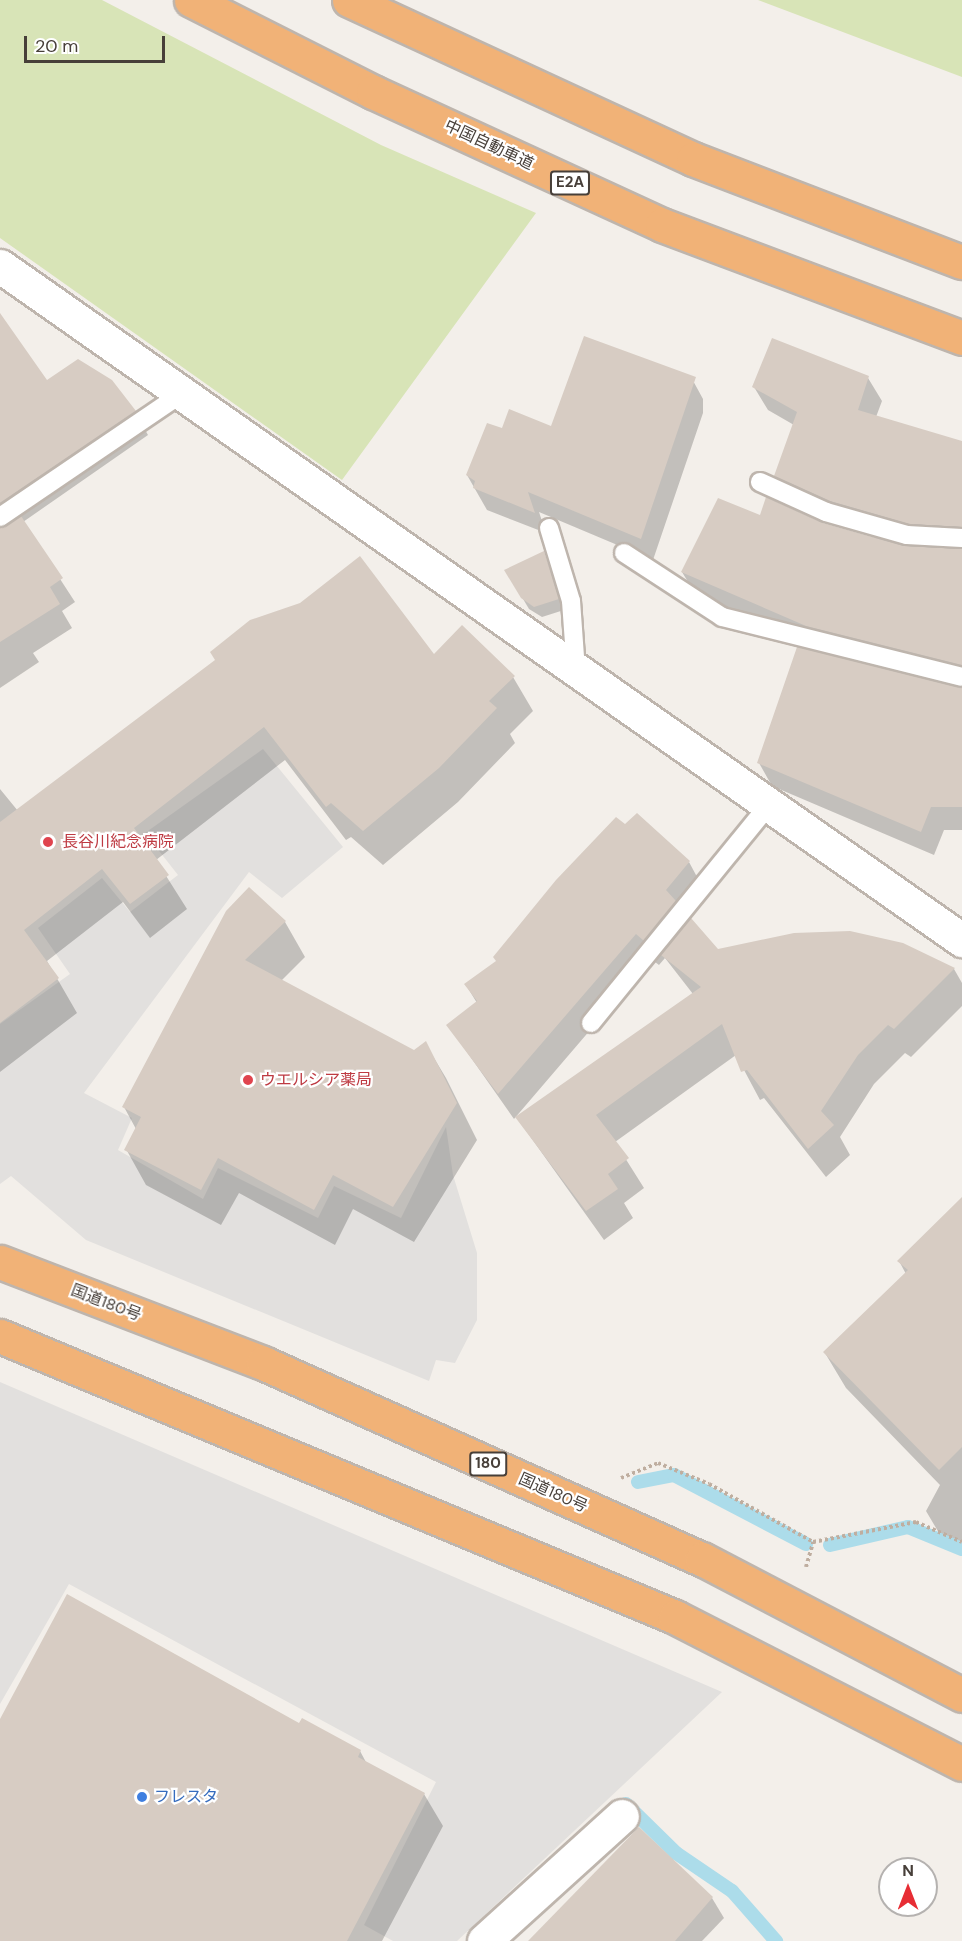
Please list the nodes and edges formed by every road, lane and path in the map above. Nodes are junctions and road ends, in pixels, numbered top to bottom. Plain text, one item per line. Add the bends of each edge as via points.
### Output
1 (191, 0) edge
2 (348, 0) edge
3 (962, 262) edge
4 (0, 266) edge
5 (962, 338) edge
6 (181, 394) junction
7 (760, 482) dead end
8 (0, 517) edge
9 (549, 528) dead end
10 (962, 538) edge
11 (624, 553) dead end
12 (576, 670) junction
13 (962, 677) edge
14 (769, 805) junction
15 (962, 940) edge
16 (591, 1023) dead end
17 (0, 1262) edge
18 (0, 1336) edge
19 (613, 1482) dead end
20 (813, 1542) junction
21 (962, 1542) edge
22 (803, 1576) dead end
23 (962, 1695) edge
24 (962, 1764) edge
25 (622, 1816) dead end
26 (484, 1941) edge

1 - 5 highway, 中国自動車道 / E2A via 373,92 662,225
2 - 3 highway via 693,159
4 - 6 street
6 - 8 lane
6 - 12 street
7 - 10 lane via 774,493 907,535
9 - 12 lane via 571,601
11 - 13 lane via 722,617
12 - 14 street
14 - 15 street
14 - 16 lane
17 - 23 highway, 国道180号 / 180 via 262,1363 692,1554
18 - 24 highway via 675,1617
19 - 20 path via 658,1463 709,1484
20 - 21 path via 916,1522
20 - 22 path
25 - 26 street

